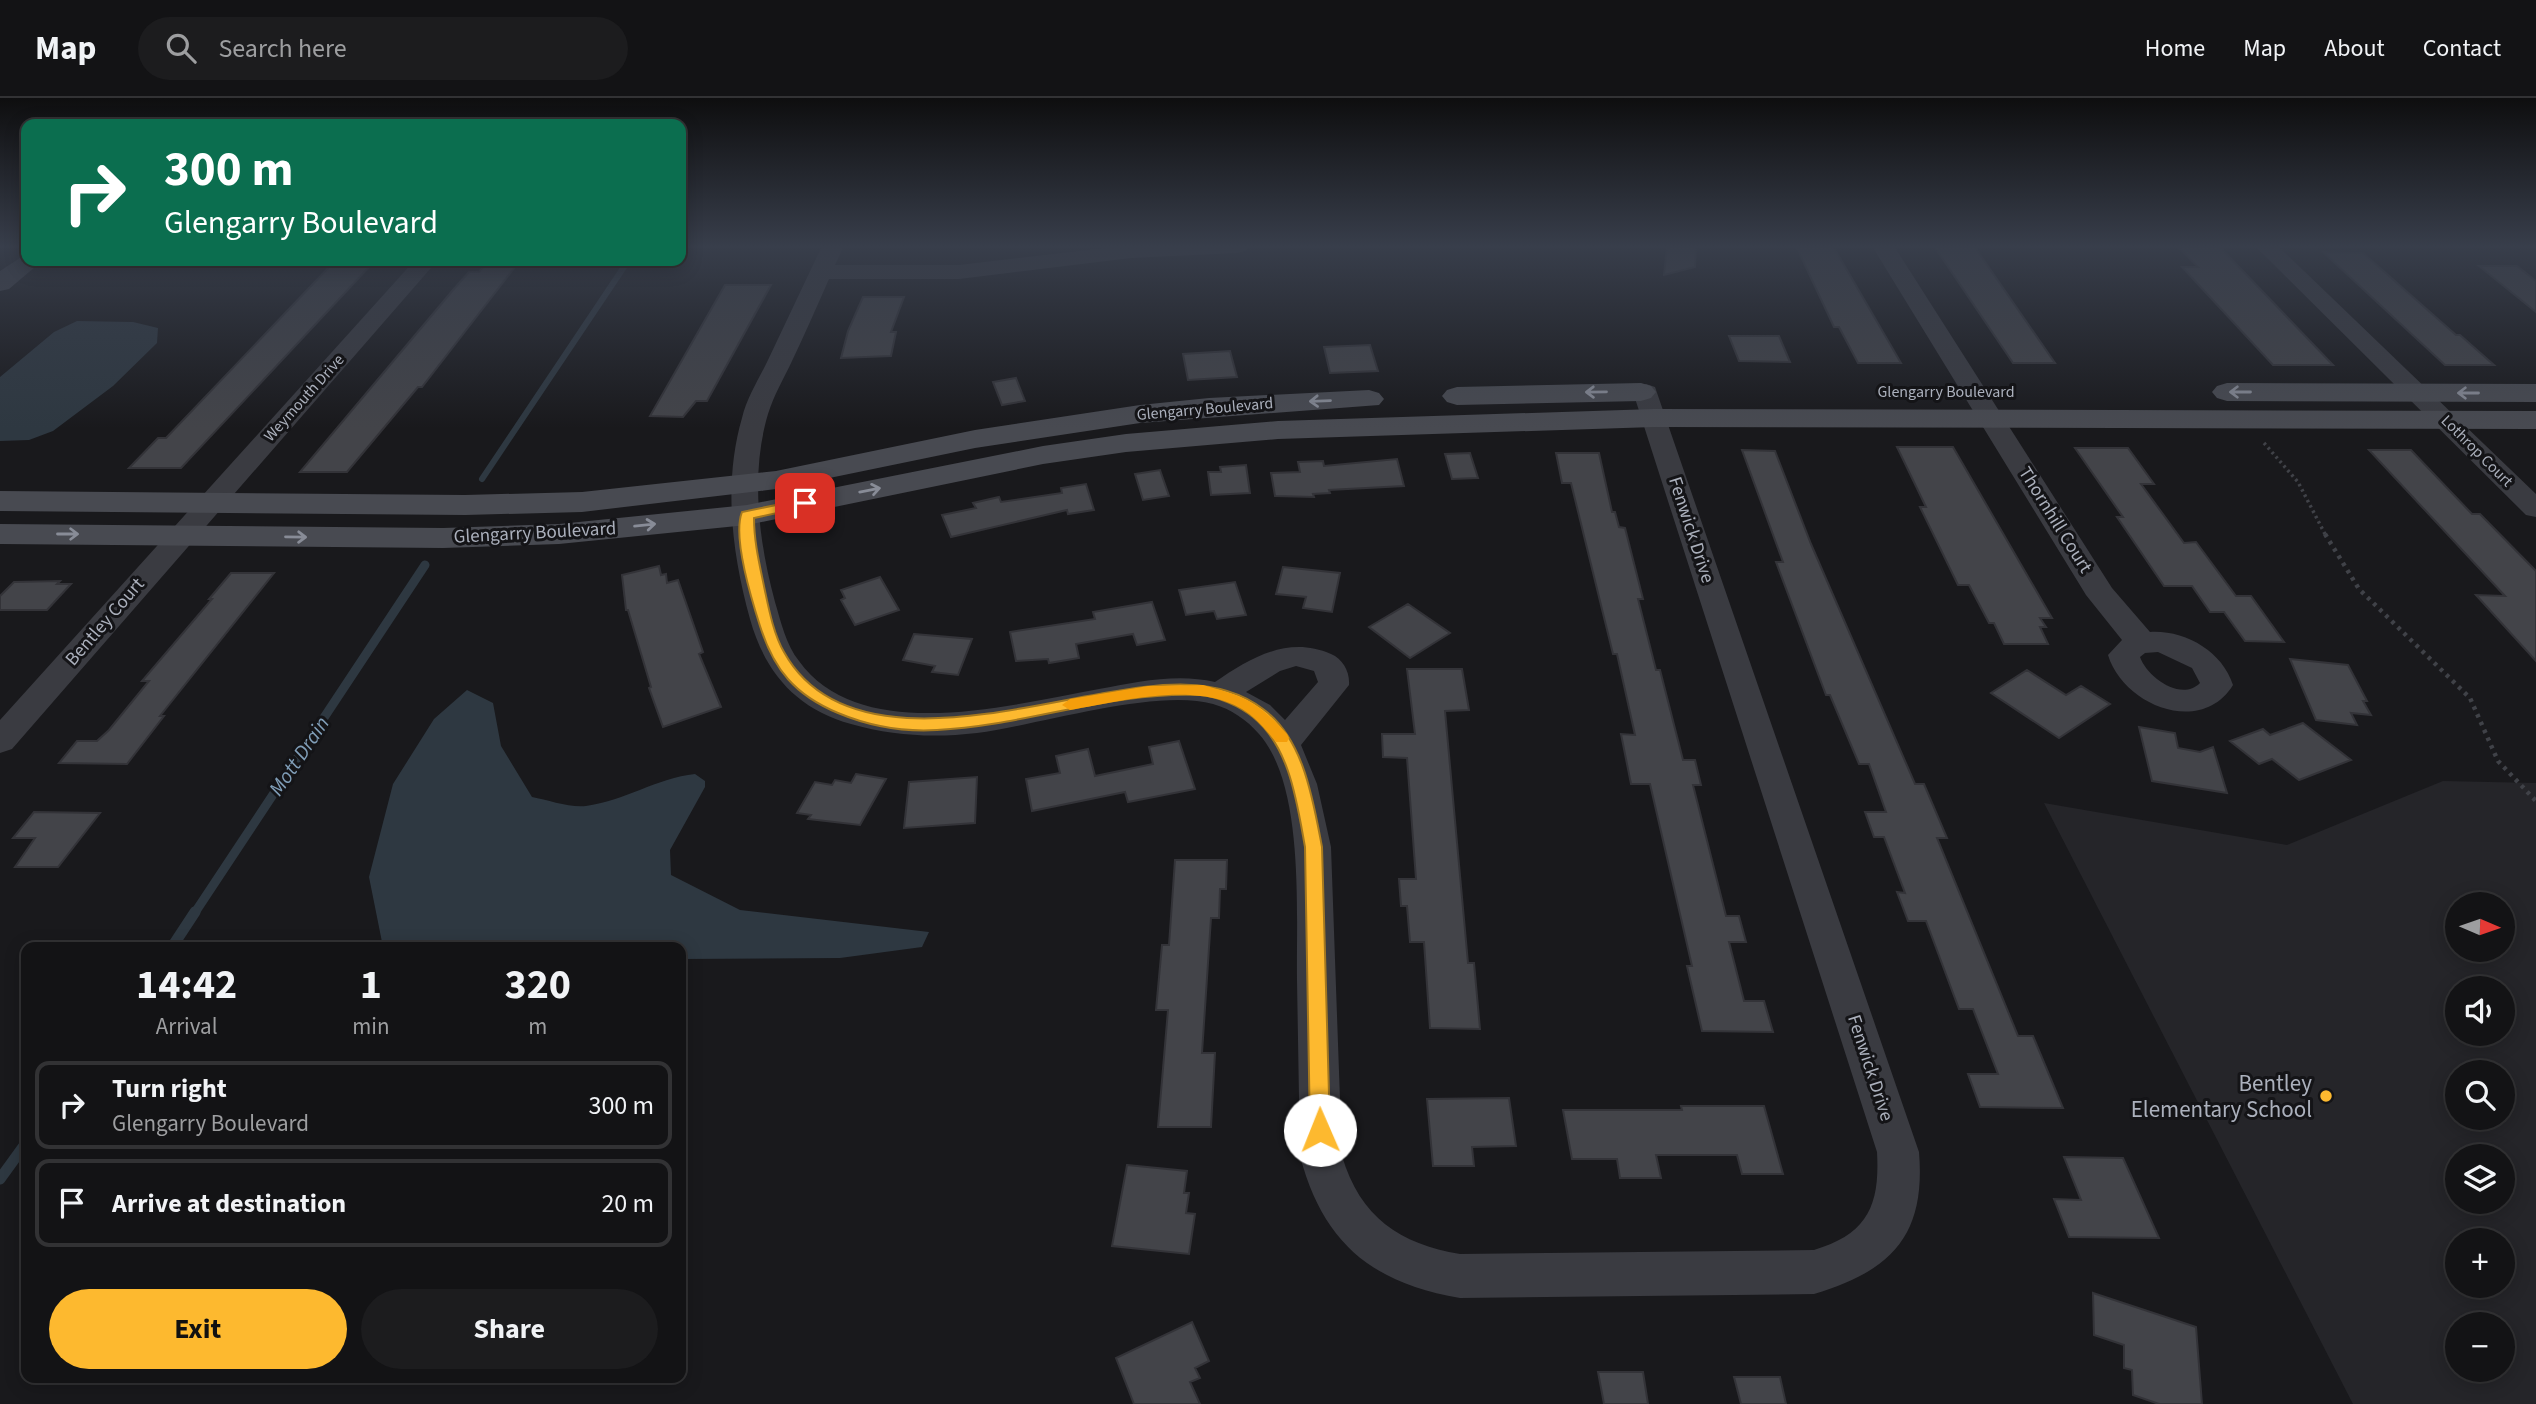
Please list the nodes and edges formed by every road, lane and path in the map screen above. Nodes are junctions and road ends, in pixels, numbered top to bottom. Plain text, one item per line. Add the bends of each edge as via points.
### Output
1 (385, 307) edge
2 (805, 307) edge
3 (1921, 307) edge
4 (2329, 307) edge
5 (1975, 392) junction
6 (2418, 393) junction
7 (2536, 393) edge
8 (1650, 405) junction
9 (1992, 418) junction
10 (2446, 420) junction
11 (2536, 420) edge
12 (2256, 434) dead end
13 (746, 500) junction
14 (0, 502) edge
15 (209, 503) junction
16 (2536, 509) edge
17 (0, 534) edge
18 (180, 536) junction
19 (2142, 643) dead end
20 (1221, 694) junction
21 (0, 741) edge
22 (1285, 742) junction
23 (2536, 801) edge

1 - 15 street, Weymouth Drive
2 - 13 street via 756,414 748,445
3 - 5 street, Thornhill Court
4 - 6 street, Lothrop Court
6 -> 5 street, Glengarry Boulevard
5 - 8 street, Glengarry Boulevard
5 - 9 street, Thornhill Court
7 -> 6 street, Glengarry Boulevard
6 - 10 street, Lothrop Court
8 - 9 street, Glengarry Boulevard
8 - 13 street, Glengarry Boulevard via 1360,413 1202,435 1059,439
8 - 22 street, Fenwick Drive via 1898,1152 1900,1195 1886,1229 1859,1256 1814,1272 1460,1276 1412,1266 1365,1238 1333,1196 1321,1156 1313,847 1306,806
9 - 10 street, Glengarry Boulevard
9 - 19 street, Thornhill Court via 2101,595
10 - 11 street, Glengarry Boulevard
10 - 16 street, Lothrop Court
12 - 23 path via 2298,482 2359,589 2470,698 2498,761
13 - 15 street, Glengarry Boulevard via 523,505
18 -> 13 street, Glengarry Boulevard via 492,538 559,534
13 - 20 street via 748,543 776,653 802,687 839,709 880,721 935,725 1148,691
14 - 15 street, Glengarry Boulevard
15 - 18 street, Bentley Court
17 -> 18 street, Glengarry Boulevard
18 - 21 street, Bentley Court
20 - 22 street via 1259,713
20 - 22 street via 1288,656 1307,656 1325,663 1333,673 1333,685

